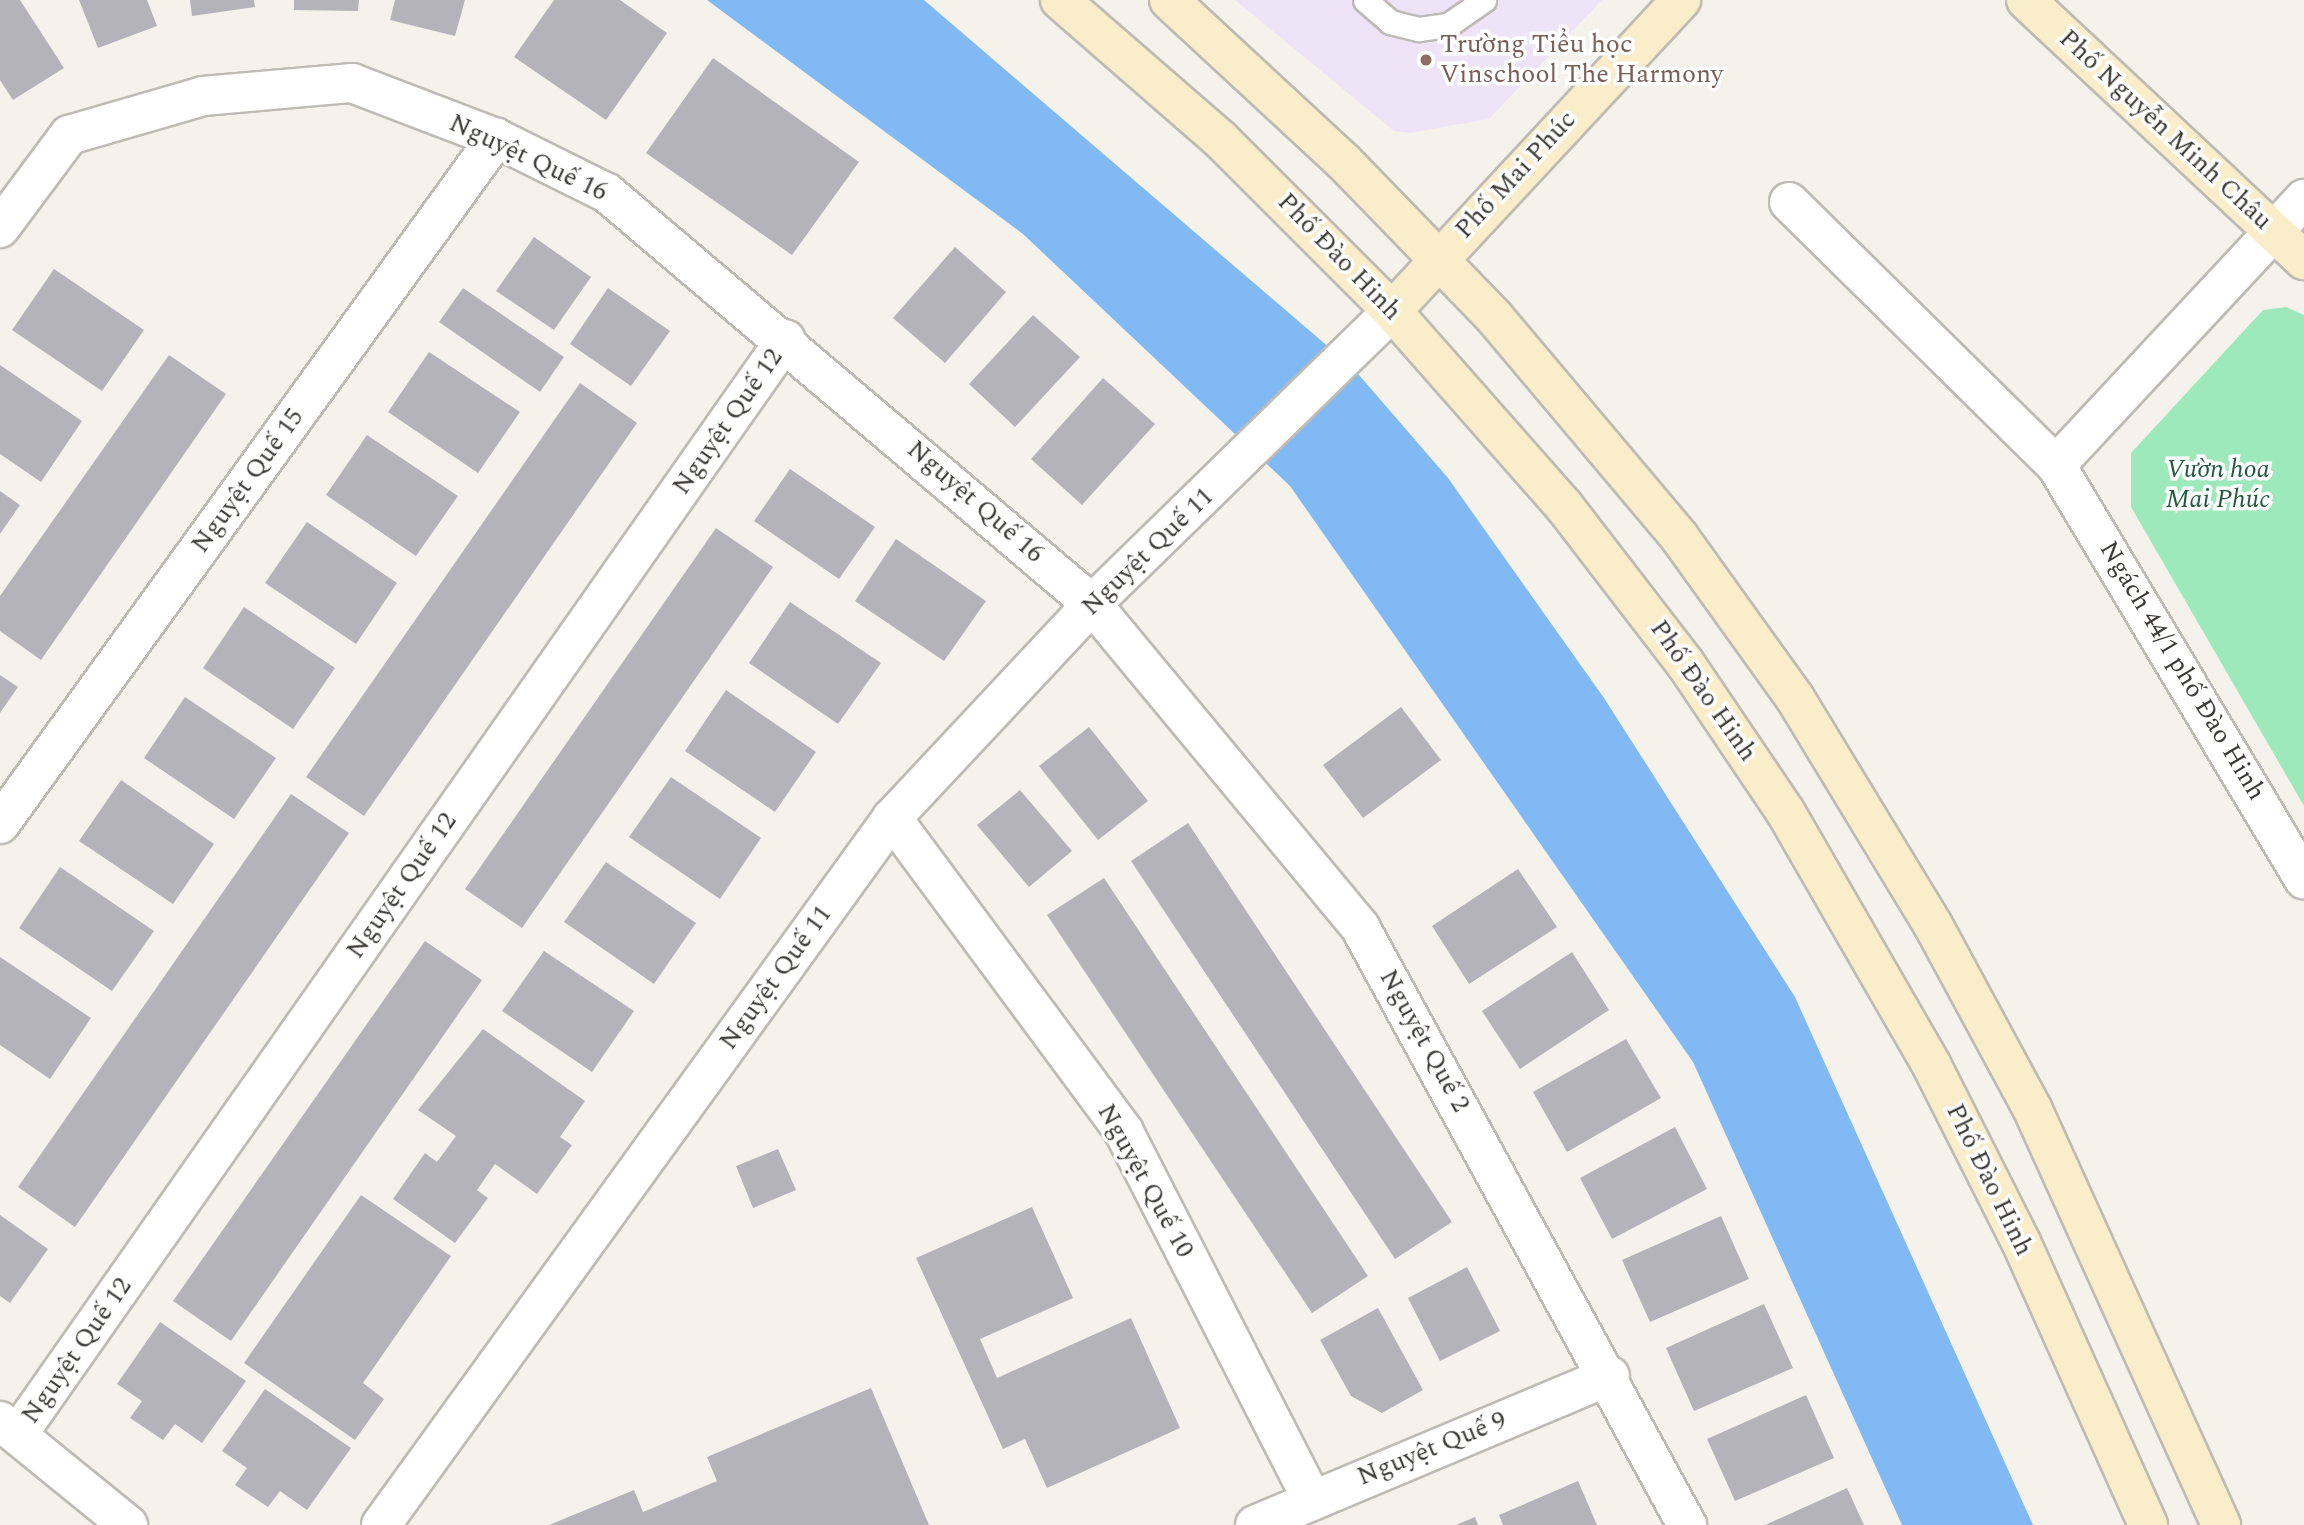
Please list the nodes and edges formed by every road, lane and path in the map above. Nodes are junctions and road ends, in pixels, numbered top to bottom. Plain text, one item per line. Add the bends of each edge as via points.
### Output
1 (1060, 0) edge
2 (1169, 0) edge
3 (1366, 0) edge
4 (1484, 0) edge
5 (1681, 0) edge
6 (2026, 0) edge
7 (496, 138) junction
8 (2304, 200) edge
9 (1789, 202) dead end
10 (0, 228) edge
11 (2274, 232) junction
12 (1438, 258) junction
13 (2304, 260) edge
14 (1392, 311) junction
15 (786, 339) junction
16 (2056, 465) junction
17 (1092, 604) junction
18 (892, 818) junction
19 (0, 824) edge
20 (2304, 879) edge
21 (1610, 1376) junction
22 (9, 1428) edge
23 (1311, 1498) junction
24 (128, 1525) edge
25 (382, 1525) edge
26 (1255, 1525) edge
27 (1687, 1525) edge
28 (2148, 1525) edge
29 (2221, 1525) edge

1 - 14 street, Phố Đào Hinh via 1210,130
2 - 12 street via 1273,93
3 - 4 lane via 1390,22 1419,29 1448,25
5 - 12 street, Phố Mai Phúc
6 - 11 street, Phố Nguyễn Minh Châu
7 - 10 street, Nguyệt Quế 16 via 352,83 202,96 69,135
7 - 15 street, Nguyệt Quế 16 via 607,193
7 - 19 street, Nguyệt Quế 15
8 - 11 street
9 - 16 street, Ngách 44/1 phố Đào Hinh
11 - 13 street, Phố Nguyễn Minh Châu
11 - 16 street
12 - 14 street, Phố Mai Phúc
12 - 29 street via 1554,384 1680,538 1839,765 2032,1108
14 - 17 street, Nguyệt Quế 11
14 - 28 street, Phố Đào Hinh via 1500,429 1629,587 1785,811 1977,1153
15 - 17 street, Nguyệt Quế 16
15 - 22 street, Nguyệt Quế 12
16 - 20 street, Ngách 44/1 phố Đào Hinh
17 - 18 street, Nguyệt Quế 11
17 - 21 street, Nguyệt Quế 2 via 1360,927
18 - 23 street, Nguyệt Quế 10 via 1124,1132
18 - 25 street, Nguyệt Quế 11
21 - 23 street, Nguyệt Quế 9
21 - 27 street, Nguyệt Quế 2
22 - 24 street
23 - 26 street, Nguyệt Quế 9

